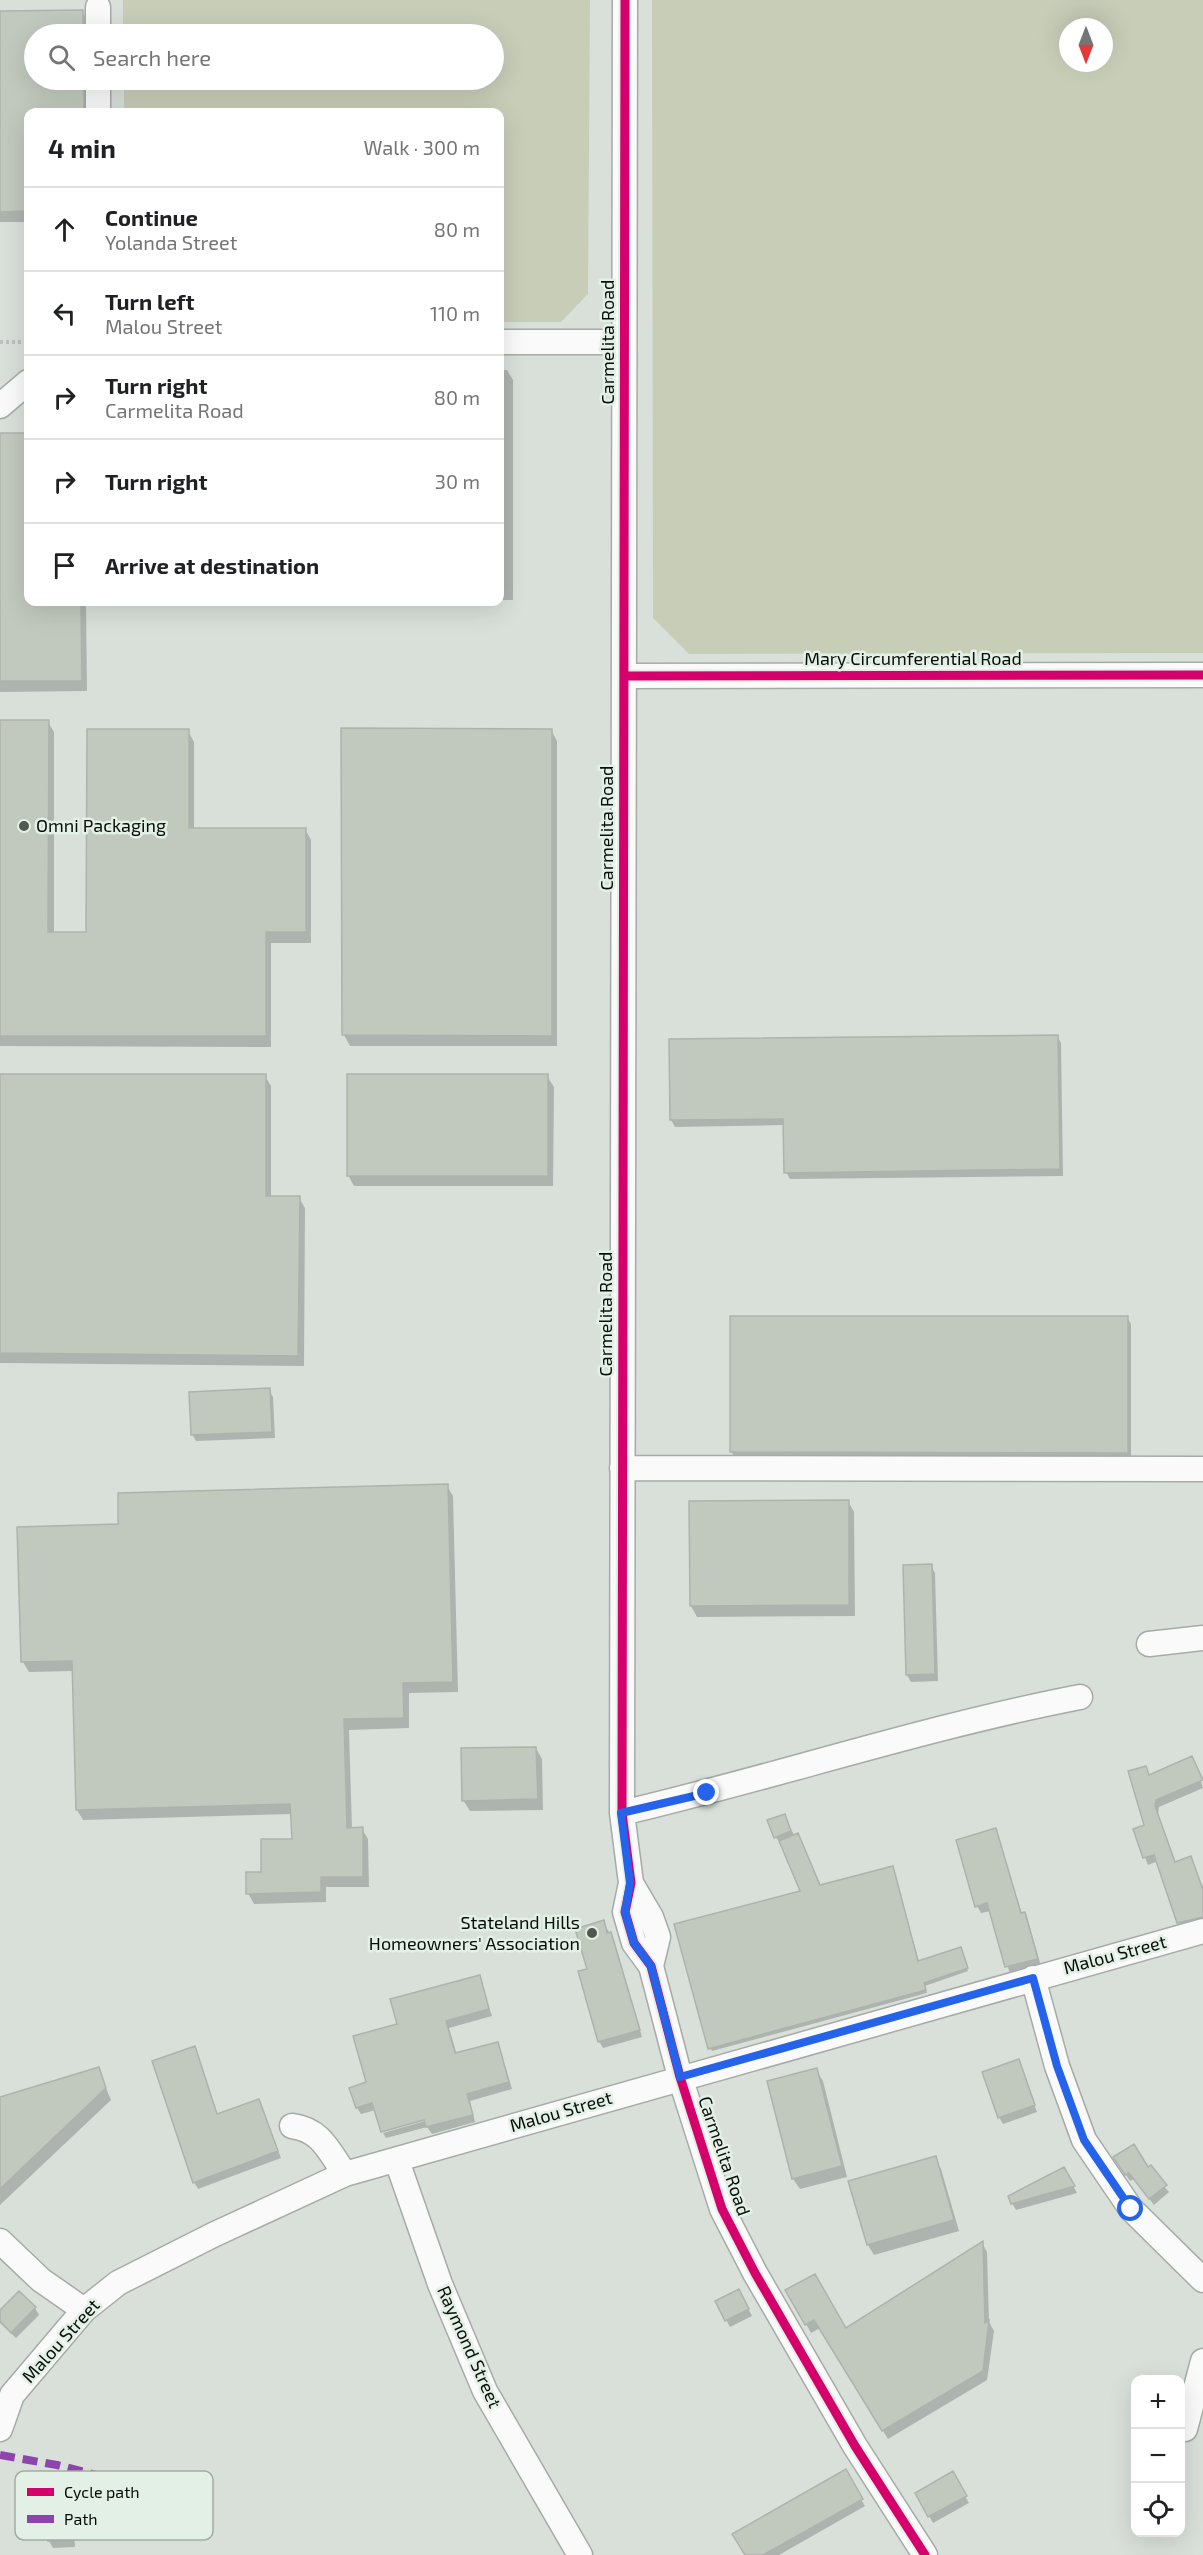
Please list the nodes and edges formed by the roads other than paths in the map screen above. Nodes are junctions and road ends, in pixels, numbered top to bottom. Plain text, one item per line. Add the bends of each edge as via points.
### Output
1 (625, 0) edge
2 (98, 7) dead end
3 (98, 24) edge
4 (98, 90) edge
5 (98, 108) edge
6 (504, 342) edge
7 (624, 342) junction
8 (24, 385) edge
9 (0, 406) edge
10 (1203, 675) edge
11 (624, 676) junction
12 (622, 1468) junction
13 (1203, 1469) edge
14 (1203, 1638) edge
15 (1149, 1644) dead end
16 (1080, 1697) dead end
17 (621, 1813) junction
18 (1203, 1931) edge
19 (1033, 1978) junction
20 (680, 2077) junction
21 (292, 2126) dead end
22 (397, 2161) junction
23 (345, 2174) junction
24 (0, 2241) edge
25 (1203, 2280) edge
26 (84, 2310) junction
27 (1203, 2361) edge
28 (0, 2429) edge
29 (1185, 2429) dead end
30 (580, 2555) edge
31 (925, 2555) edge

1 - 7 street, Carmelita Road
2 - 3 street
4 - 5 street
6 - 7 street
7 - 11 street, Carmelita Road
8 - 9 street
10 - 11 street, Mary Circumferential Road
11 - 12 street, Carmelita Road
12 - 13 street
12 - 17 street, Carmelita Road
14 - 15 street
16 - 17 street via 1023,1708
17 - 20 street, Carmelita Road via 630,1883 625,1912 634,1943 651,1966
18 - 19 street, Malou Street
19 - 20 street, Malou Street
19 - 25 street via 1057,2066 1084,2140 1131,2209
20 - 22 street, Malou Street
20 - 31 street, Carmelita Road via 722,2209 855,2446
21 - 23 street via 308,2128 322,2140
22 - 23 street, Malou Street
22 - 30 street, Raymond Street via 440,2284 484,2391
23 - 26 street, Malou Street via 118,2283
24 - 26 street via 41,2280
26 - 28 street, Malou Street via 12,2395
27 - 29 street

